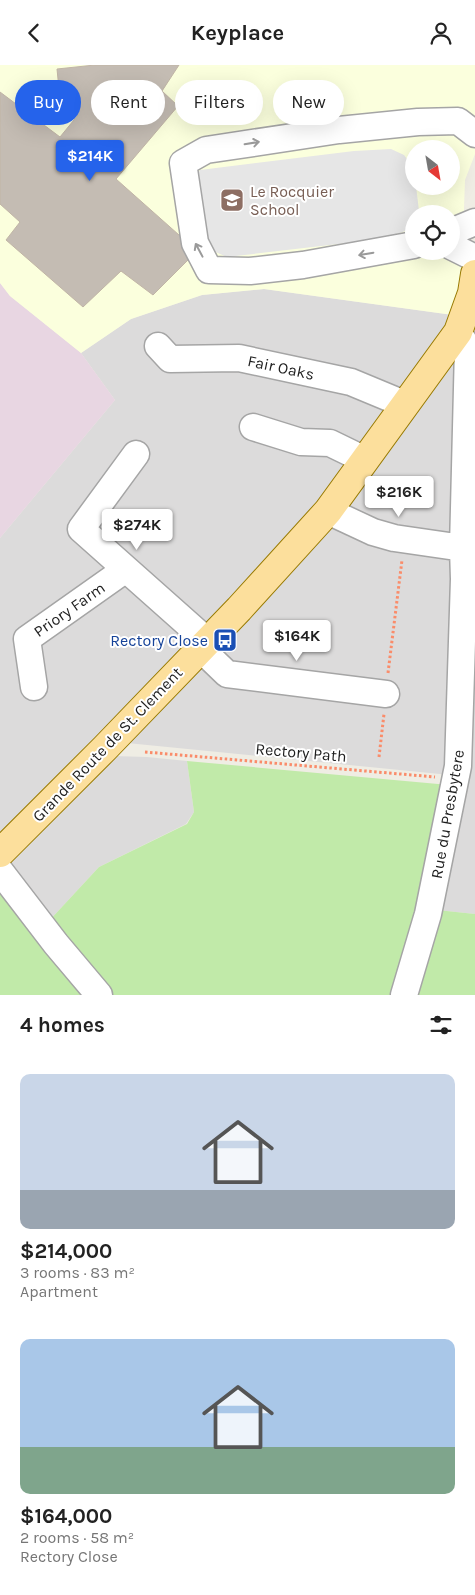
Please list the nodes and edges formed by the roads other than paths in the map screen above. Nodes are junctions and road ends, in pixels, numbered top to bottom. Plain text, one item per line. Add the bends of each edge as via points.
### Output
1 (475, 134) edge
2 (475, 223) edge
3 (460, 228) edge
4 (405, 247) edge
5 (460, 250) edge
6 (475, 257) edge
7 (475, 274) edge
8 (458, 332) junction
9 (158, 346) dead end
10 (404, 405) junction
11 (253, 427) dead end
12 (471, 440) edge
13 (136, 454) dead end
14 (365, 460) junction
15 (328, 511) junction
16 (462, 547) junction
17 (126, 569) junction
18 (469, 580) edge
19 (204, 645) junction
20 (34, 687) dead end
21 (386, 694) road end
22 (0, 853) edge
23 (0, 871) edge
24 (99, 995) edge
25 (404, 995) edge

4 -> 1 street via 304,265 250,271 209,270 195,243 183,163 206,150 418,122 458,121
2 - 3 street
5 - 6 street
7 - 8 main road, Grande Route de St. Clement
8 - 10 main road, Grande Route de St. Clement
8 - 12 street, Rue du Presbytere via 468,348
9 - 10 street, Fair Oaks via 170,359 239,359 351,381
10 - 14 main road, Grande Route de St. Clement
11 - 14 street via 300,442 330,443
12 - 16 street, Rue du Presbytere
13 - 17 street via 81,529
14 - 15 main road, Grande Route de St. Clement
15 - 16 street via 394,538
15 - 19 main road, Grande Route de St. Clement
16 - 18 street, Rue du Presbytere
17 - 19 street
17 - 20 street, Priory Farm via 28,639
18 - 25 street, Rue du Presbytere via 458,767 428,914
19 - 21 street via 227,674
19 - 22 main road, Grande Route de St. Clement
23 - 24 street

